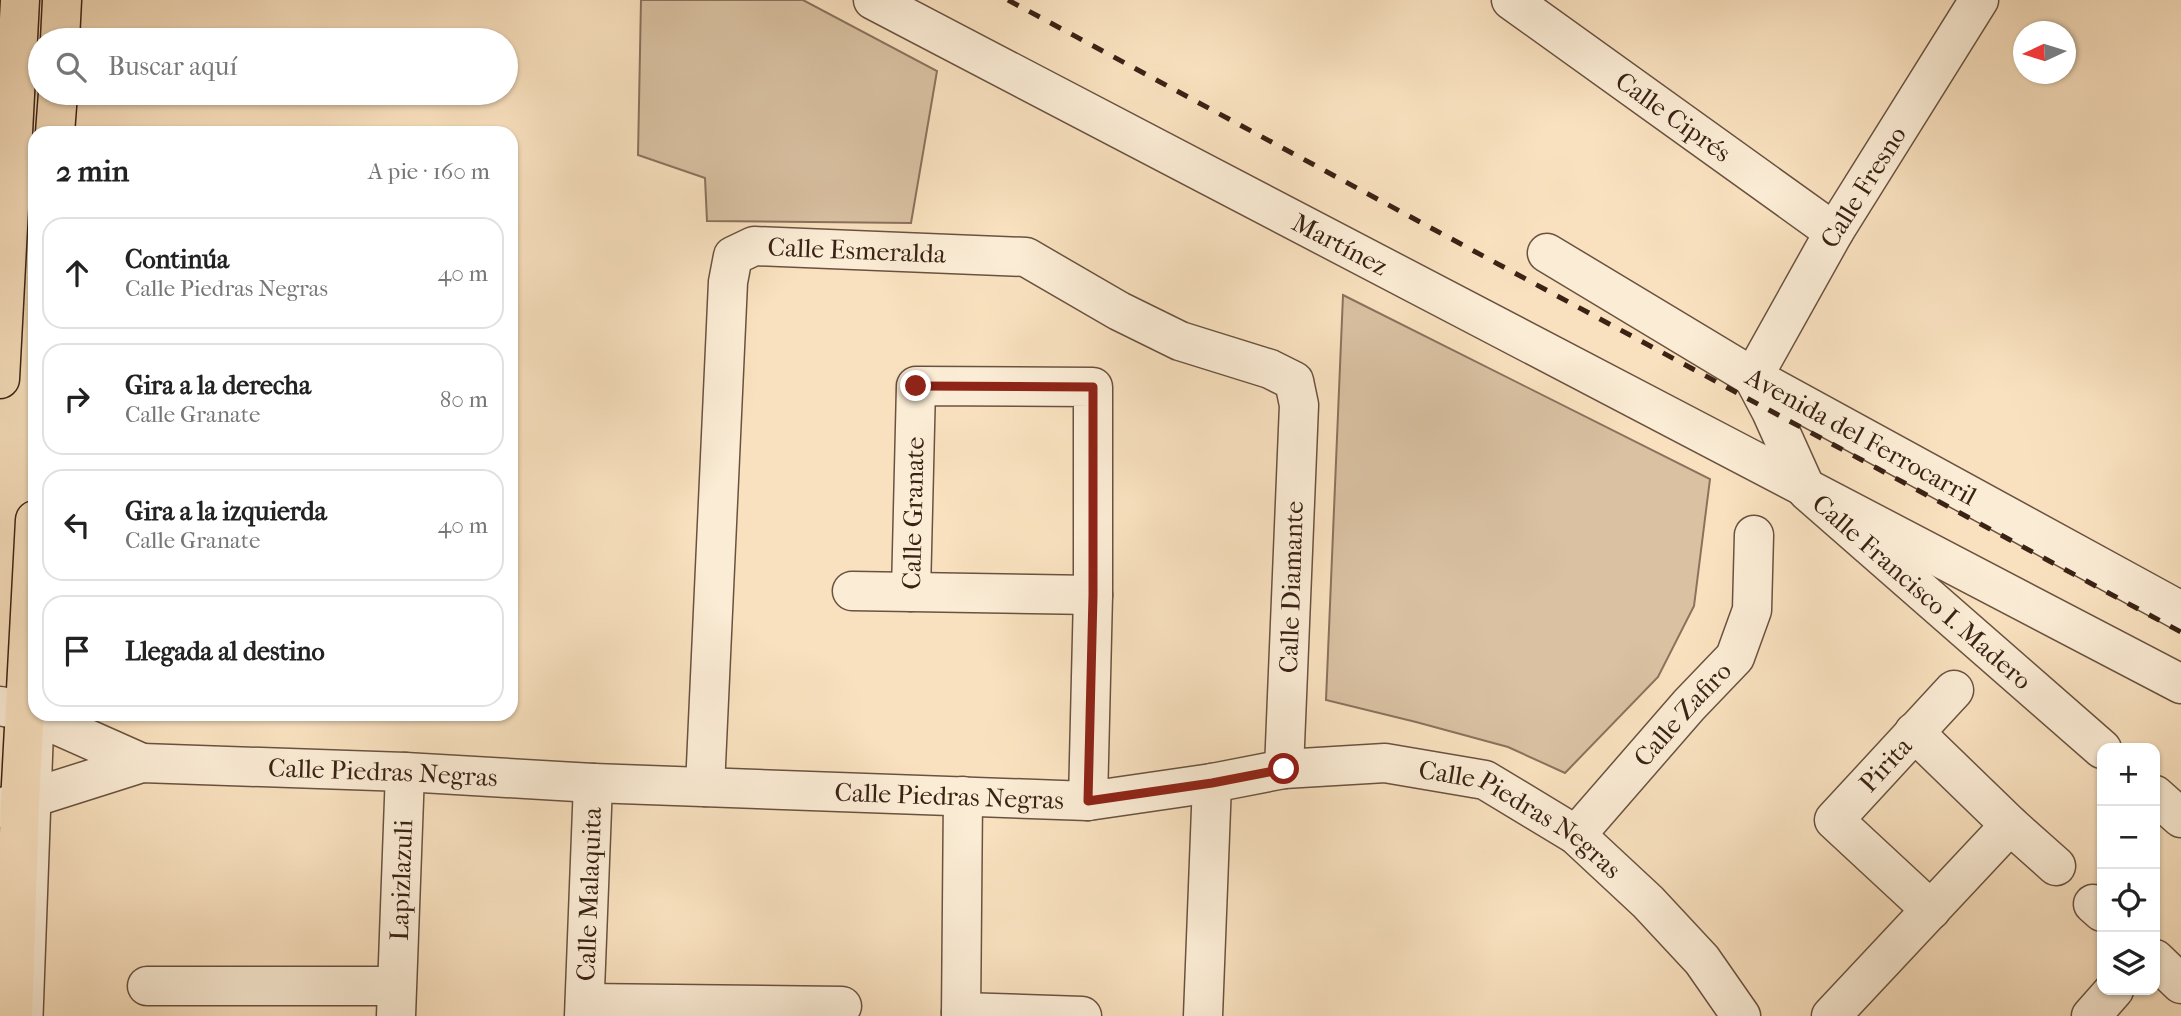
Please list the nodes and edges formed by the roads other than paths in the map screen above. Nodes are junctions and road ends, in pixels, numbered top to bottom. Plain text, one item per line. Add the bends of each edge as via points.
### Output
1 (7, 0) edge
2 (20, 0) edge
3 (62, 0) edge
4 (78, 0) edge
5 (873, 0) edge
6 (1511, 0) edge
7 (1979, 0) edge
8 (61, 28) edge
9 (77, 28) edge
10 (57, 105) edge
11 (72, 105) edge
12 (0, 112) edge
13 (56, 126) edge
14 (71, 126) edge
15 (1834, 232) junction
16 (1547, 253) dead end
17 (1753, 377) junction
18 (0, 379) edge
19 (1299, 405) joint
20 (1807, 491) junction
21 (1754, 535) dead end
22 (852, 591) dead end
23 (911, 593) junction
24 (1093, 595) junction
25 (2181, 611) edge
26 (2181, 684) edge
27 (1954, 690) dead end
28 (28, 713) edge
29 (46, 721) edge
30 (1914, 732) junction
31 (2097, 745) edge
32 (142, 763) junction
33 (1284, 769) junction
34 (405, 772) junction
35 (593, 783) junction
36 (1212, 783) junction
37 (705, 787) junction
38 (963, 796) junction
39 (2160, 799) edge
40 (1088, 801) junction
41 (20, 802) edge
42 (2181, 818) edge
43 (2010, 825) junction
44 (1576, 835) junction
45 (2056, 866) dead end
46 (1931, 910) junction
47 (2160, 964) edge
48 (2181, 984) edge
49 (147, 986) dead end
50 (2110, 995) edge
51 (396, 1001) edge
52 (207, 1002) edge
53 (842, 1006) dead end
54 (584, 1009) edge
55 (764, 1011) edge
56 (961, 1014) edge
57 (13, 1016) edge
58 (33, 1016) edge
59 (1082, 1016) edge
60 (1203, 1016) edge
61 (1741, 1016) edge
62 (1831, 1016) edge
63 (2091, 1016) edge

1 - 12 lane
2 - 18 main road
3 - 8 main road
4 - 9 lane
5 - 20 street, Martínez
6 - 15 street, Calle Ciprés
7 - 15 street, Calle Fresno
10 - 13 main road
11 - 14 lane
15 - 17 street, Calle Fresno
16 - 17 street, Avenida del Ferrocarril
17 - 20 street, Calle Francisco I. Madero
17 - 25 street, Avenida del Ferrocarril
19 - 33 street, Calle Diamante
19 - 37 street, Calle Esmeralda via 1294,381 1180,341 1026,257 754,246 733,257 728,282
20 - 26 street
20 - 31 street, Calle Francisco I. Madero
21 - 44 street, Calle Zafiro via 1752,610 1735,657
22 - 23 street
23 - 24 street, Calle Granate
23 - 24 street, Calle Granate via 916,386 1093,387
24 - 40 street, Calle Granate
27 - 30 street
28 - 41 main road
29 - 32 street, Calle Piedras Negras
30 - 43 street, Pirita
30 - 46 street, Pirita via 1834,820
32 - 34 street, Calle Piedras Negras
32 - 41 street, Calle Piedras Negras
33 - 36 street, Calle Piedras Negras
33 - 44 street, Calle Piedras Negras via 1385,763 1485,780
34 - 35 street, Calle Piedras Negras
34 - 51 street, Lapizlazuli
35 - 37 street, Calle Piedras Negras
35 - 54 street, Calle Malaquita
36 - 40 street, Calle Piedras Negras
36 - 60 street
37 - 38 street, Calle Piedras Negras
38 - 40 street, Calle Piedras Negras
38 - 56 street
39 - 42 street
41 - 57 main road
41 - 58 lane
43 - 45 street, Pirita
43 - 46 street
44 - 61 street, Calle Piedras Negras via 1702,960
46 - 62 street
47 - 48 street
49 - 52 street, Lapizlazuli
50 - 63 street
51 - 52 street, Lapizlazuli
53 - 55 street, Calle Malaquita
54 - 55 street, Calle Malaquita
56 - 59 street

